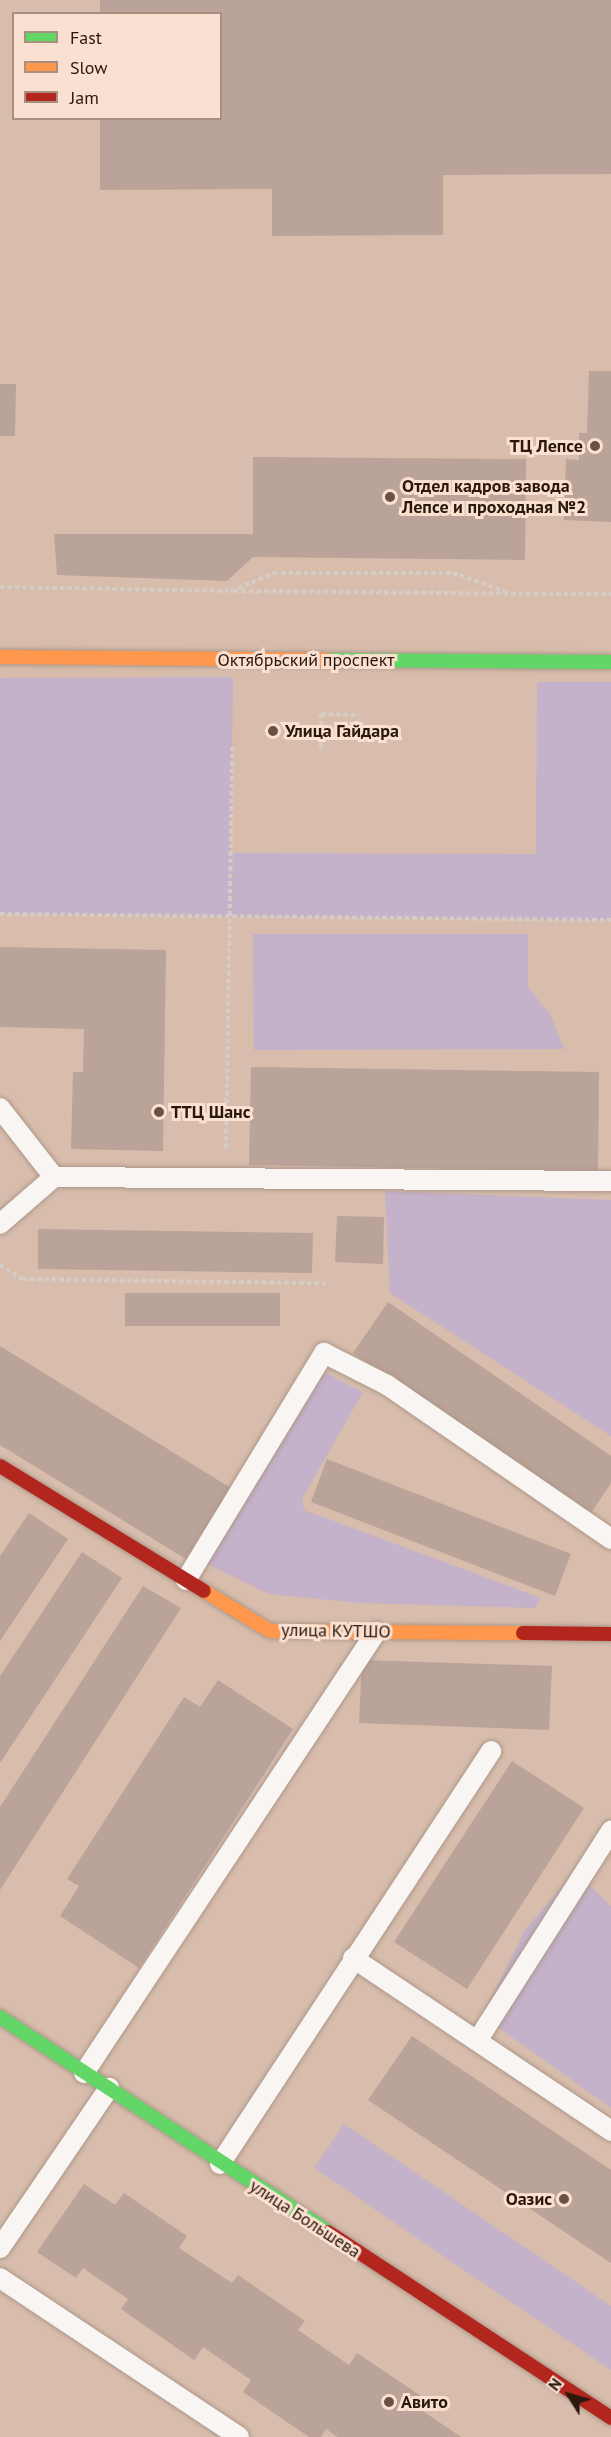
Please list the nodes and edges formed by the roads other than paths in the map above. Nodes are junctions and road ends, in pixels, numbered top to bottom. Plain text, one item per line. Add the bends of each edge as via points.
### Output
1 (0, 657) edge
2 (611, 662) edge
3 (0, 1108) edge
4 (54, 1177) junction
5 (611, 1181) edge
6 (0, 1224) edge
7 (0, 1466) edge
8 (611, 1539) edge
9 (186, 1580) junction
10 (376, 1632) junction
11 (611, 1634) edge
12 (491, 1751) dead end
13 (611, 1831) edge
14 (353, 1958) junction
15 (0, 2017) edge
16 (479, 2038) junction
17 (84, 2073) junction
18 (109, 2088) junction
19 (611, 2131) edge
20 (220, 2164) junction
21 (0, 2248) edge
22 (0, 2278) edge
23 (611, 2418) edge
24 (239, 2437) edge

1 - 2 street, Октябрьский проспект
3 - 4 lane
4 - 5 lane
4 - 6 lane
7 - 9 street, улица КУТШО
8 - 9 lane via 387,1385 324,1353
9 - 10 street, улица КУТШО via 270,1631
10 - 11 street, улица КУТШО
10 - 17 lane
12 - 14 lane
13 - 16 lane
14 - 16 lane
14 - 20 lane
15 - 17 street, улица Большева
16 - 19 lane
17 - 18 street, улица Большева
18 - 20 street, улица Большева
18 - 21 lane
20 - 23 street, улица Большева
22 - 24 lane

